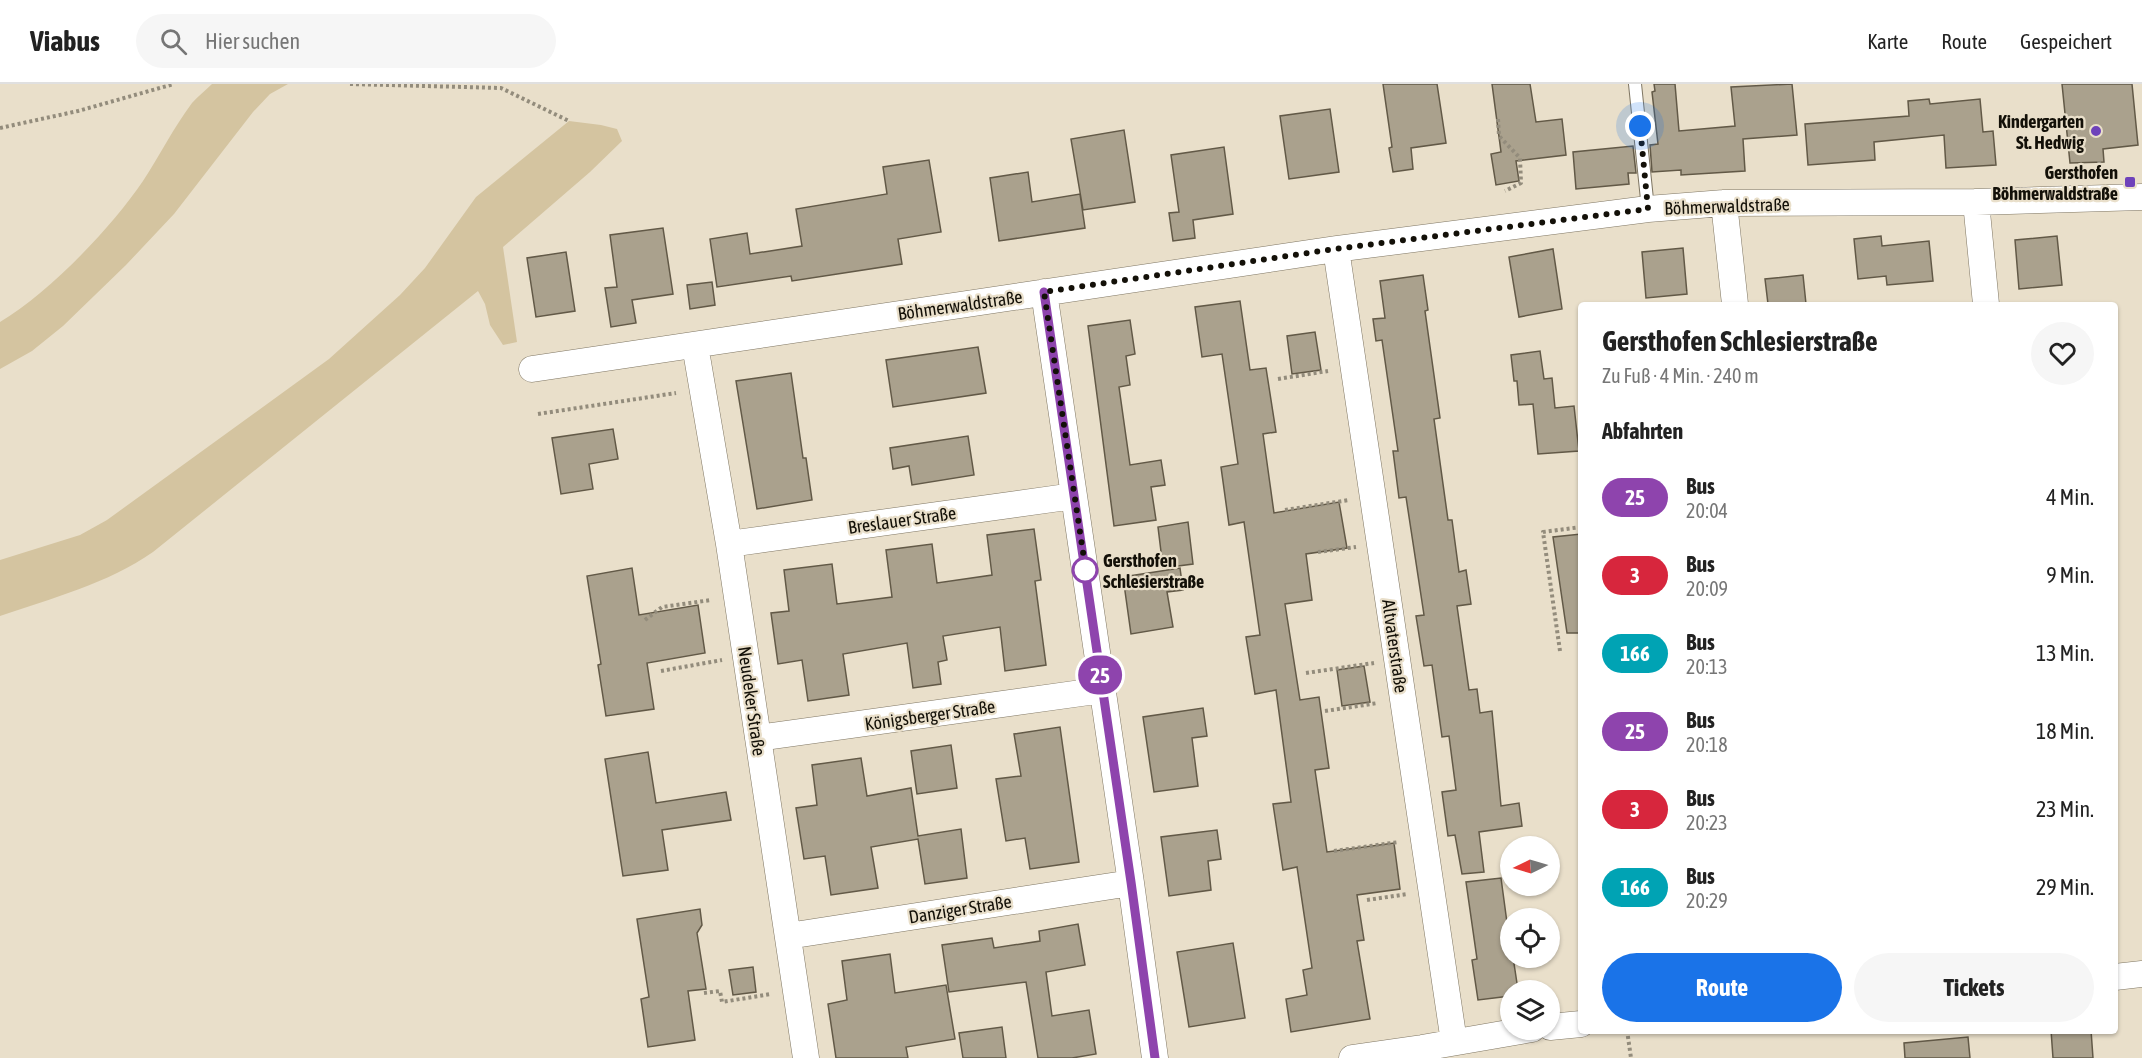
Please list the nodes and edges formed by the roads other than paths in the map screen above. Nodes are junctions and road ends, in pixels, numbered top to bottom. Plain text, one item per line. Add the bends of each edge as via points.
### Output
1 (1635, 84) edge
2 (2142, 197) edge
3 (1976, 202) junction
4 (1724, 203) junction
5 (1648, 209) junction
6 (1335, 249) junction
7 (1044, 292) junction
8 (1735, 302) edge
9 (1986, 302) edge
10 (695, 345) junction
11 (532, 369) dead end
12 (1074, 496) junction
13 (729, 544) junction
14 (1102, 690) junction
15 (758, 738) junction
16 (1131, 882) junction
17 (788, 936) junction
18 (2142, 974) edge
19 (2118, 977) edge
20 (1578, 1024) edge
21 (1560, 1026) edge
22 (1500, 1034) edge
23 (1454, 1042) junction
24 (806, 1058) edge
25 (1155, 1058) edge
26 (1352, 1058) edge

1 - 5 lane
2 - 3 street, Böhmerwaldstraße
3 - 4 street, Böhmerwaldstraße
3 - 9 street
4 - 5 street, Böhmerwaldstraße
4 - 8 street
5 - 6 street, Böhmerwaldstraße
6 - 7 street, Böhmerwaldstraße
6 - 23 street, Altvaterstraße
7 - 10 street, Böhmerwaldstraße
7 - 12 street
10 - 11 street, Böhmerwaldstraße
10 - 13 street, Neudeker Straße
12 - 13 street, Breslauer Straße
12 - 14 street
13 - 15 street, Neudeker Straße
14 - 15 street, Königsberger Straße
14 - 16 street
15 - 17 street, Neudeker Straße
16 - 17 street, Danziger Straße
16 - 25 street
17 - 24 street, Neudeker Straße
18 - 19 street
20 - 21 street
22 - 23 street
23 - 26 street

